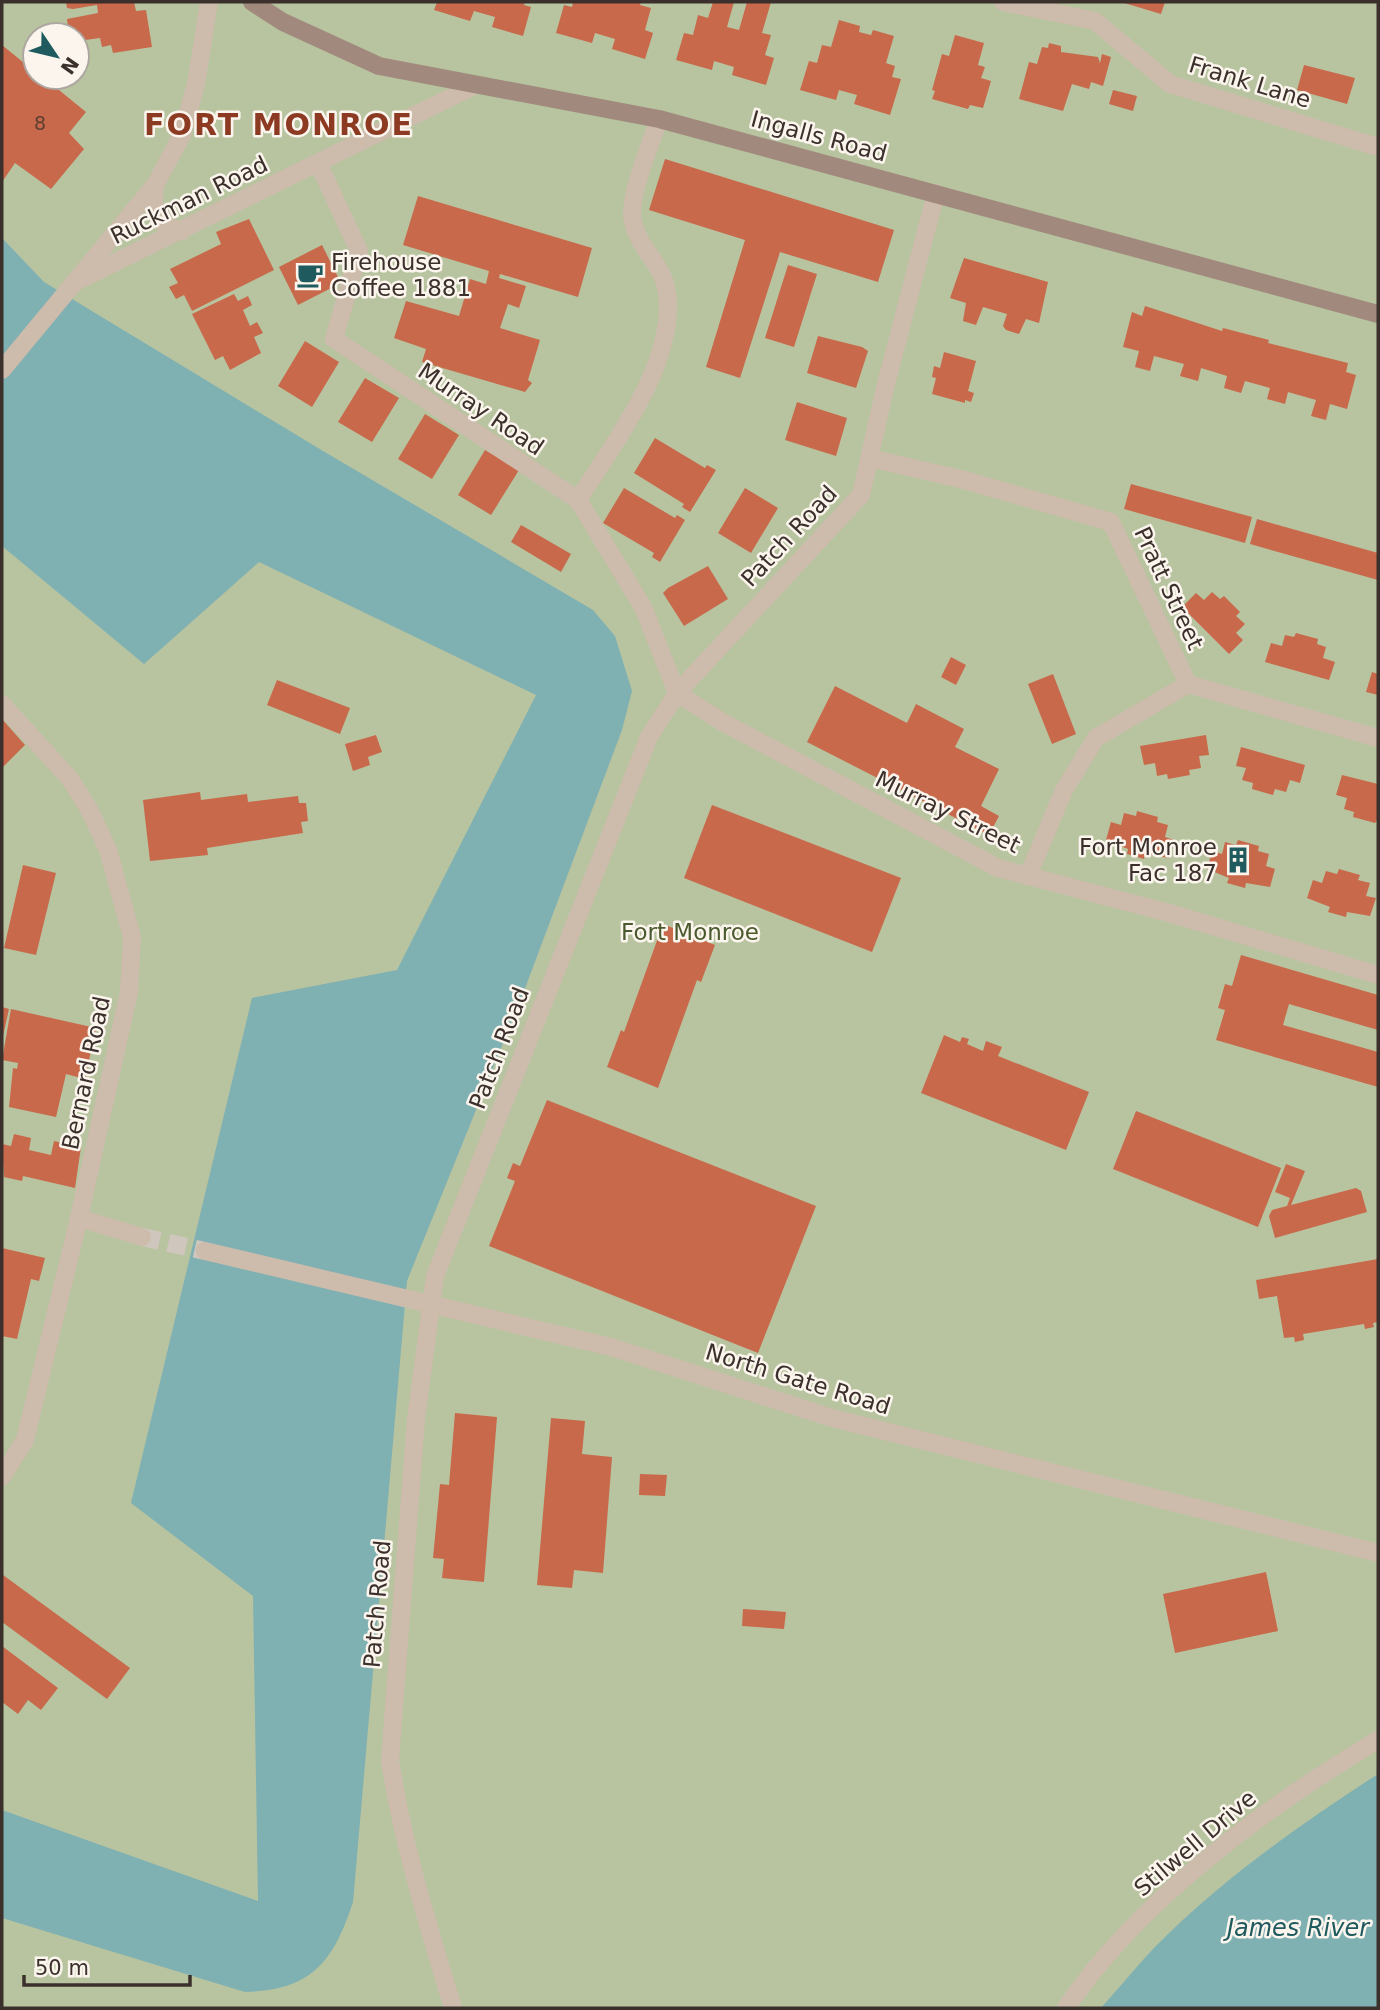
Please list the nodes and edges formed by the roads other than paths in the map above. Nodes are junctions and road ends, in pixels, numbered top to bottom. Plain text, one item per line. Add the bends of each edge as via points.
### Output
1 (209, 2) edge
2 (253, 2) edge
3 (1003, 2) edge
4 (476, 85) junction
5 (659, 119) junction
6 (1378, 147) edge
7 (318, 163) junction
8 (155, 185) junction
9 (936, 193) junction
10 (182, 231) junction
11 (73, 283) junction
12 (1378, 314) edge
13 (2, 370) edge
14 (869, 458) junction
15 (578, 500) junction
16 (1188, 684) junction
17 (677, 693) junction
18 (2, 704) edge
19 (1378, 738) edge
20 (1028, 876) junction
21 (1378, 975) edge
22 (79, 1218) junction
23 (142, 1237) tunnel mouth
24 (205, 1251) tunnel mouth
25 (422, 1302) junction
26 (2, 1477) edge
27 (1378, 1553) edge
28 (1378, 1740) edge
29 (453, 2008) edge
30 (1066, 2008) edge

1 - 8 street, Ruckman Road via 196,84 181,135
2 - 4 street, Ingalls Road via 283,22 379,66
3 - 6 street, Frank Lane via 1095,21 1170,84
4 - 5 street, Ingalls Road
4 - 7 street, Ruckman Road
5 - 9 street, Ingalls Road
5 - 15 street via 632,216 665,279 666,321 641,401
7 - 10 street, Ruckman Road
7 - 15 street, Murray Road via 359,251 334,339
8 - 10 street via 157,218 165,227
8 - 11 street, Ruckman Road
9 - 12 street, Ingalls Road
9 - 14 street, Patch Road
10 - 11 street, Ruckman Road
11 - 13 street, Ruckman Road
14 - 16 street, Pratt Street via 1111,522
14 - 17 street, Patch Road via 861,495
15 - 17 street, Murray Road via 643,607
16 - 19 street, Pratt Street
16 - 20 street via 1096,738 1064,790
17 - 20 street, Murray Street via 989,864
17 - 25 street, Patch Road via 649,737
18 - 22 street, Bernard Road via 71,779 90,811 108,850 132,937 128,992
20 - 21 street, Murray Street
22 - 23 street
22 - 26 street, Bernard Road via 25,1440
24 - 25 street, North Gate Road
25 - 27 street, North Gate Road via 611,1346 832,1418
25 - 29 street, Patch Road via 390,1760 411,1871
28 - 30 street, Stilwell Drive via 1331,1767 1196,1870 1106,1957

